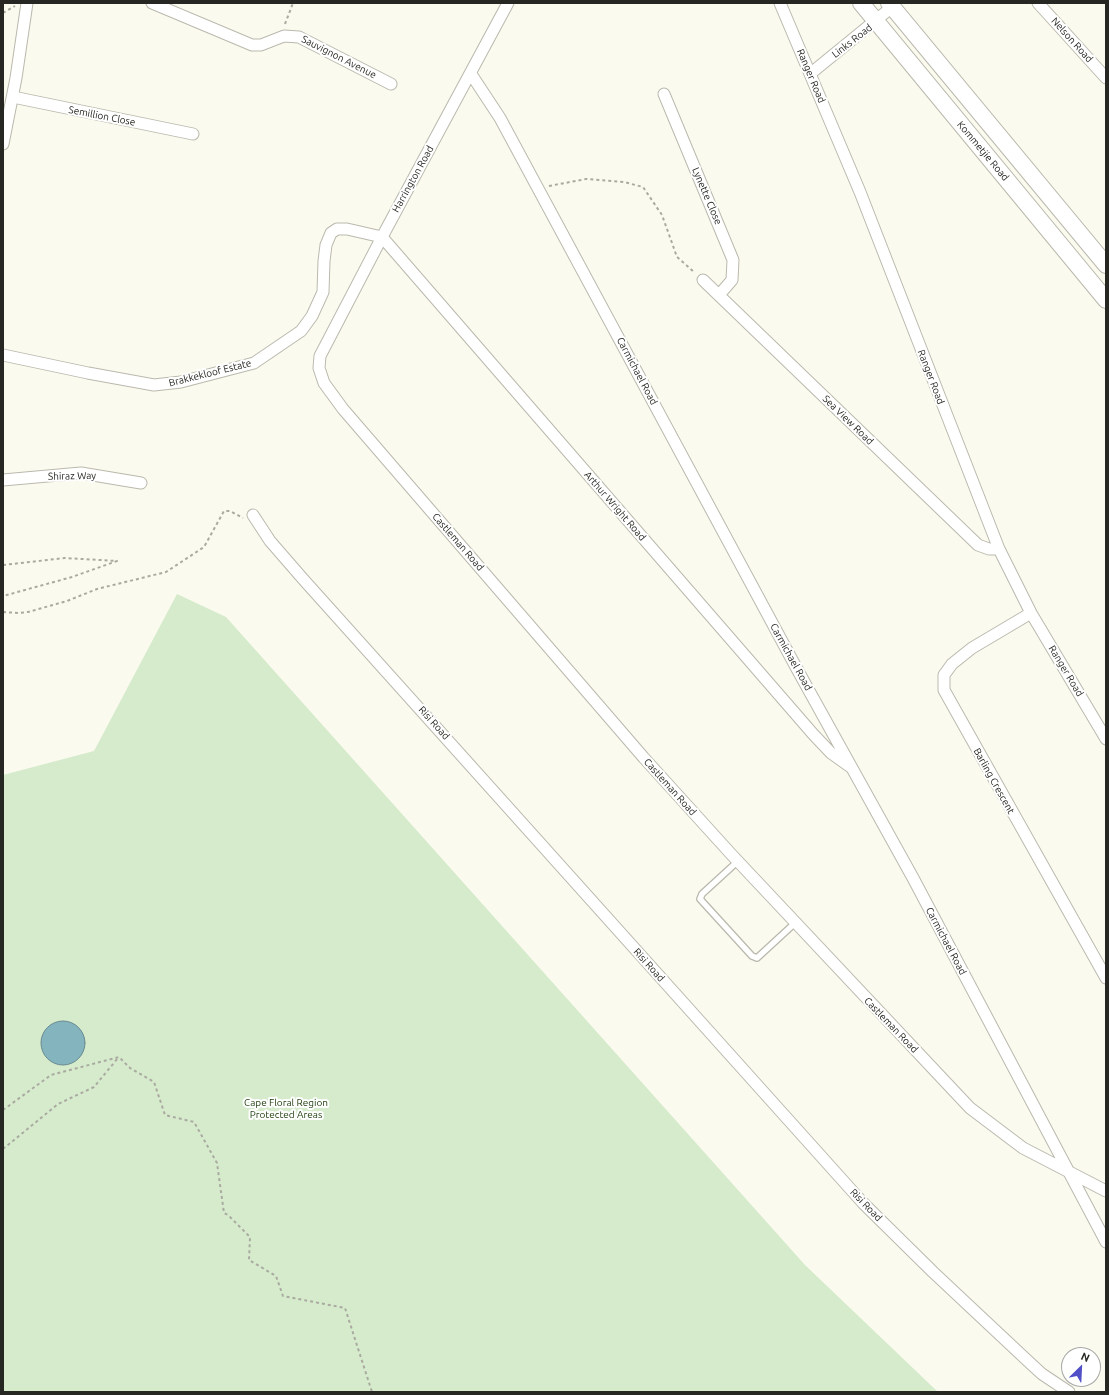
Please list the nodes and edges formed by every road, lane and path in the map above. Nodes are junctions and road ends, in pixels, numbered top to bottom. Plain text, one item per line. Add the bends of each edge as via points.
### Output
1 (27, 3) edge
2 (152, 3) edge
3 (293, 3) edge
4 (508, 3) edge
5 (780, 3) edge
6 (861, 3) edge
7 (1038, 3) edge
8 (890, 5) edge
9 (876, 22) junction
10 (278, 37) junction
11 (471, 74) junction
12 (810, 74) junction
13 (1105, 74) edge
14 (391, 84) dead end
15 (664, 94) dead end
16 (12, 97) junction
17 (193, 134) dead end
18 (3, 144) edge
19 (538, 188) junction
20 (382, 237) junction
21 (1106, 265) edge
22 (703, 280) joint
23 (719, 295) junction
24 (1106, 300) edge
25 (3, 355) edge
26 (320, 356) joint
27 (3, 480) edge
28 (141, 483) dead end
29 (253, 515) dead end
30 (258, 526) junction
31 (999, 549) junction
32 (3, 565) edge
33 (3, 596) edge
34 (3, 612) edge
35 (1031, 613) junction
36 (1106, 739) edge
37 (854, 769) junction
38 (737, 862) junction
39 (795, 923) junction
40 (1106, 978) edge
41 (119, 1057) junction
42 (3, 1110) edge
43 (3, 1149) edge
44 (1071, 1174) junction
45 (1106, 1191) edge
46 (1106, 1242) edge
47 (372, 1392) edge
48 (1069, 1392) edge

1 - 16 street
2 - 10 street, Sauvignon Avenue via 252,45 261,45
3 - 10 path
4 - 11 street, Harrington Road
5 - 12 street, Ranger Road
6 - 9 main road, Kommetjie Road
7 - 13 street, Nelson Road
8 - 9 street, Links Road
8 - 21 main road
9 - 12 street, Links Road
9 - 24 main road, Kommetjie Road
10 - 14 street, Sauvignon Avenue via 299,37
11 - 19 street, Carmichael Road via 500,118
11 - 20 street, Harrington Road
12 - 31 street, Ranger Road via 860,192
15 - 23 street, Lynette Close via 733,260 732,280
16 - 17 street, Semillion Close
16 - 18 street
19 - 22 path via 586,179 624,182 643,187 662,215 677,257
19 - 37 street, Carmichael Road via 797,669
20 - 25 street, Brakkekloof Estate via 347,229 337,229 331,233 326,245 323,292 312,316 301,331 254,363 181,382 154,385
20 - 26 street, Harrington Road
20 - 37 street, Arthur Wright Road via 813,734 835,756
22 - 23 street, Sea View Road
23 - 31 street, Sea View Road via 978,545
26 - 38 street, Castleman Road via 319,368 324,383 343,409
27 - 28 street, Shiraz Way via 81,474
29 - 30 street, Risi Road
30 - 34 path via 230,511 224,511 204,547 166,572 28,612
30 - 48 street, Risi Road via 863,1203 1042,1374
31 - 35 street, Ranger Road
32 - 33 path via 65,558 117,561 72,577
35 - 36 street, Ranger Road
35 - 40 street, Barling Crescent via 972,648 952,664 944,675 944,690
37 - 44 street, Carmichael Road
38 - 39 street, Castleman Road
38 - 39 lane via 702,894 700,899 752,956 757,958
39 - 44 street, Castleman Road via 970,1108 1023,1148
41 - 42 path via 51,1075
41 - 43 path via 94,1087 58,1104
41 - 47 path via 130,1068 154,1082 165,1115 194,1122 216,1163 224,1213 250,1237 249,1260 276,1276 283,1296 345,1308
44 - 45 street, Castleman Road
44 - 46 street, Carmichael Road

